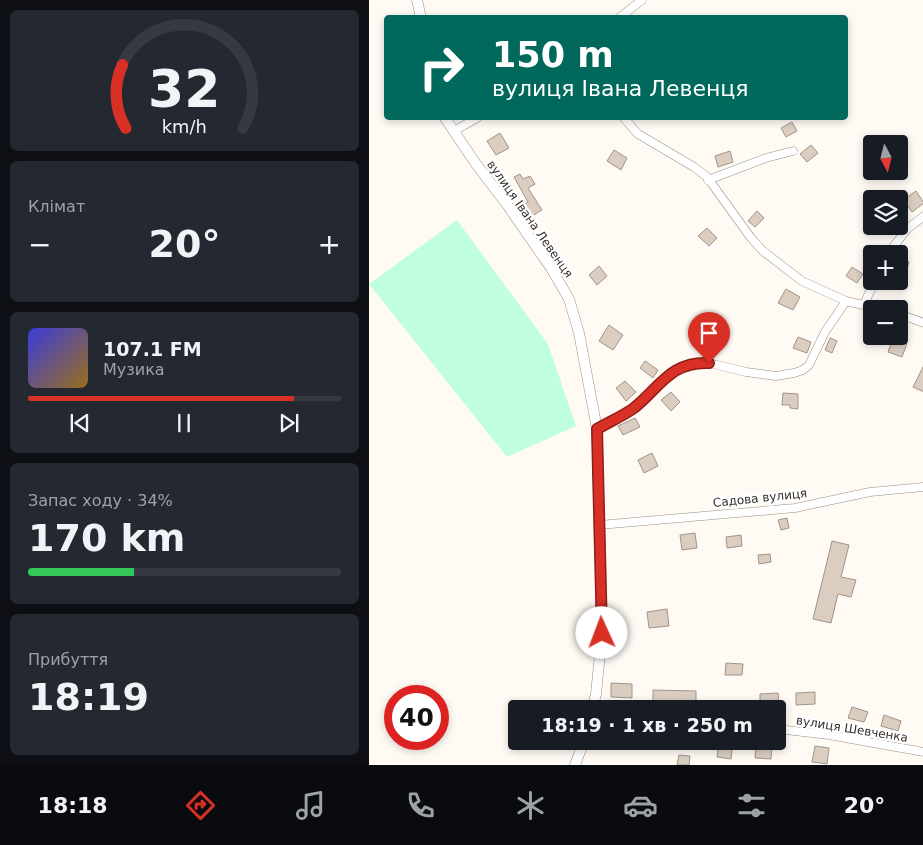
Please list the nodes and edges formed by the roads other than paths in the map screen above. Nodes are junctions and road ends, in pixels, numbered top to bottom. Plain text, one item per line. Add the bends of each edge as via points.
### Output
1 (417, 0) edge
2 (642, 0) edge
3 (420, 15) edge
4 (623, 15) edge
5 (446, 120) edge
6 (473, 120) edge
7 (626, 120) edge
8 (454, 131) junction
9 (793, 152) dead end
10 (708, 180) junction
11 (923, 216) edge
12 (895, 245) edge
13 (846, 301) junction
14 (863, 304) edge
15 (908, 317) edge
16 (923, 323) edge
17 (597, 429) junction
18 (923, 488) edge
19 (599, 525) junction
20 (594, 700) edge
21 (786, 730) edge
22 (581, 750) edge
23 (923, 752) edge
24 (575, 765) edge

1 - 3 street
2 - 4 street
5 - 8 street, вулиця Івана Левенця
6 - 8 street
7 - 10 street via 638,134 693,167
8 - 17 street, вулиця Івана Левенця via 551,268 569,299 579,333
9 - 10 street via 766,158
10 - 13 street via 763,251 802,281
11 - 12 street
13 - 14 street
13 - 17 street via 803,370 776,376 709,363 692,364 670,373 634,408
15 - 16 street
17 - 19 street, вулиця Івана Левенця
18 - 19 street, Садова вулиця via 870,492 795,508
19 - 20 street, вулиця Івана Левенця via 602,633
21 - 23 street, вулиця Шевченка
22 - 24 street

